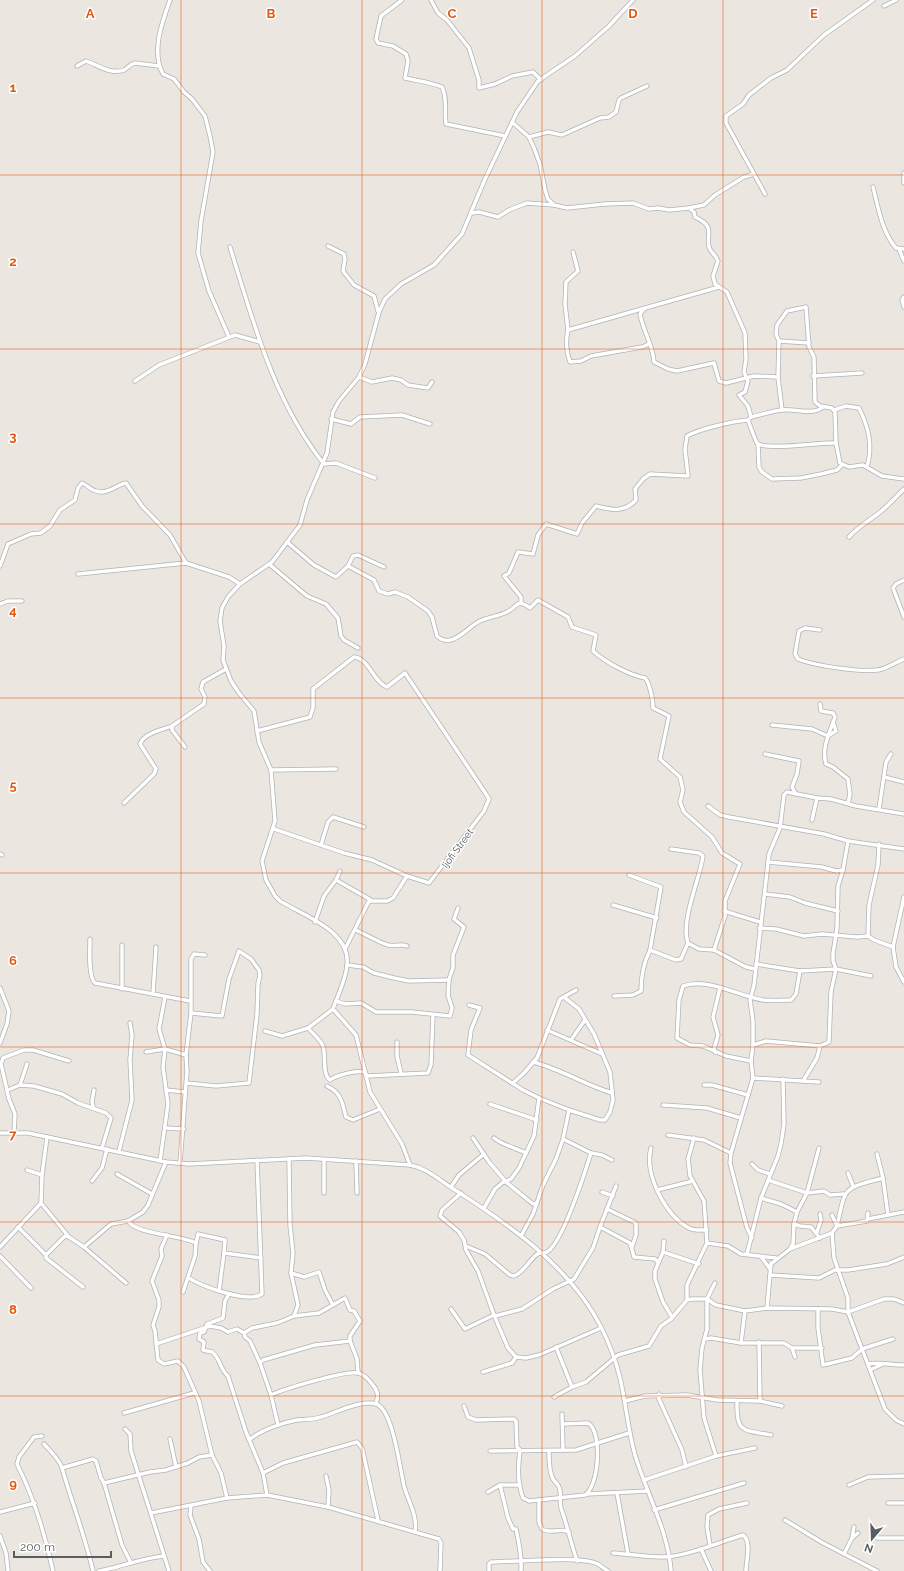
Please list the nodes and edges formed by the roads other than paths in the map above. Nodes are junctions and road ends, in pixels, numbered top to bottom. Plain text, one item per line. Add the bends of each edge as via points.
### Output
1 (170, 0) edge
2 (402, 0) edge
3 (431, 0) edge
4 (634, 0) edge
5 (873, 0) edge
6 (896, 0) edge
7 (884, 6) dead end
8 (77, 66) dead end
9 (159, 66) junction
10 (541, 80) junction
11 (647, 86) dead end
12 (512, 122) junction
13 (505, 136) junction
14 (529, 138) junction
15 (904, 173) edge
16 (754, 174) junction
17 (904, 183) edge
18 (873, 187) dead end
19 (765, 194) dead end
20 (554, 205) junction
21 (689, 208) junction
22 (472, 212) junction
23 (328, 246) dead end
24 (230, 247) dead end
25 (899, 249) junction
26 (904, 249) edge
27 (573, 252) dead end
28 (904, 261) edge
29 (719, 287) junction
30 (904, 297) edge
31 (904, 306) edge
32 (644, 308) junction
33 (378, 312) junction
34 (568, 330) junction
35 (230, 337) junction
36 (779, 341) junction
37 (260, 342) junction
38 (809, 343) junction
39 (649, 344) junction
40 (862, 373) dead end
41 (814, 376) junction
42 (359, 377) junction
43 (778, 377) junction
44 (747, 378) junction
45 (136, 381) dead end
46 (432, 382) dead end
47 (823, 407) junction
48 (782, 410) junction
49 (834, 410) junction
50 (750, 419) junction
51 (331, 420) junction
52 (430, 424) dead end
53 (836, 443) junction
54 (758, 444) junction
55 (324, 464) junction
56 (842, 465) junction
57 (867, 467) junction
58 (375, 478) dead end
59 (904, 479) edge
60 (904, 489) edge
61 (849, 537) dead end
62 (287, 542) junction
63 (186, 563) junction
64 (269, 564) junction
65 (0, 566) edge
66 (348, 566) junction
67 (384, 567) dead end
68 (78, 574) dead end
69 (904, 580) edge
70 (240, 584) junction
71 (22, 601) dead end
72 (521, 602) junction
73 (0, 604) edge
74 (904, 617) edge
75 (820, 630) dead end
76 (358, 648) dead end
77 (904, 659) edge
78 (226, 668) junction
79 (820, 704) dead end
80 (833, 722) junction
81 (772, 725) dead end
82 (172, 726) junction
83 (257, 731) junction
84 (828, 736) junction
85 (185, 747) dead end
86 (765, 754) dead end
87 (891, 754) dead end
88 (336, 769) dead end
89 (271, 770) junction
90 (884, 777) junction
91 (904, 782) edge
92 (796, 794) junction
93 (817, 798) junction
94 (124, 803) dead end
95 (848, 803) junction
96 (708, 806) dead end
97 (879, 809) junction
98 (904, 814) edge
99 (812, 820) dead end
100 (364, 828) dead end
101 (780, 828) junction
102 (274, 829) junction
103 (848, 841) junction
104 (321, 844) junction
105 (879, 844) junction
106 (671, 849) dead end
107 (904, 849) edge
108 (768, 862) junction
109 (843, 870) junction
110 (340, 871) dead end
111 (629, 875) dead end
112 (406, 876) junction
113 (336, 880) junction
114 (765, 894) junction
115 (904, 897) edge
116 (370, 900) junction
117 (613, 905) dead end
118 (458, 908) dead end
119 (724, 911) junction
120 (838, 911) junction
121 (657, 918) junction
122 (316, 922) junction
123 (760, 922) junction
124 (760, 928) junction
125 (356, 930) junction
126 (837, 935) junction
127 (868, 936) junction
128 (90, 938) dead end
129 (688, 943) junction
130 (122, 945) dead end
131 (156, 946) dead end
132 (407, 946) dead end
133 (893, 947) junction
134 (345, 949) junction
135 (650, 950) junction
136 (714, 950) junction
137 (204, 955) dead end
138 (756, 964) junction
139 (347, 965) junction
140 (756, 969) junction
141 (836, 969) junction
142 (800, 971) junction
143 (871, 976) dead end
144 (449, 980) junction
145 (904, 982) edge
146 (0, 988) edge
147 (122, 988) junction
148 (720, 988) junction
149 (576, 990) dead end
150 (153, 994) junction
151 (614, 996) dead end
152 (165, 997) junction
153 (751, 997) junction
154 (565, 998) junction
155 (336, 1001) junction
156 (190, 1002) junction
157 (470, 1005) dead end
158 (333, 1009) junction
159 (191, 1013) junction
160 (434, 1015) junction
161 (585, 1020) junction
162 (130, 1023) dead end
163 (308, 1028) junction
164 (547, 1030) junction
165 (264, 1031) dead end
166 (571, 1040) junction
167 (397, 1042) dead end
168 (0, 1043) edge
169 (753, 1045) junction
170 (820, 1046) junction
171 (165, 1049) junction
172 (146, 1052) dead end
173 (715, 1052) junction
174 (602, 1054) junction
175 (0, 1055) edge
176 (186, 1055) junction
177 (3, 1058) junction
178 (69, 1061) dead end
179 (751, 1061) junction
180 (533, 1062) junction
181 (27, 1064) dead end
182 (401, 1073) junction
183 (367, 1076) junction
184 (753, 1078) junction
185 (783, 1079) junction
186 (803, 1081) junction
187 (819, 1082) dead end
188 (187, 1083) junction
189 (513, 1083) junction
190 (704, 1084) dead end
191 (20, 1085) junction
192 (327, 1086) dead end
193 (8, 1090) junction
194 (94, 1090) dead end
195 (166, 1090) junction
196 (185, 1092) junction
197 (612, 1093) junction
198 (748, 1096) junction
199 (539, 1098) junction
200 (490, 1104) dead end
201 (663, 1105) dead end
202 (93, 1107) junction
203 (380, 1109) junction
204 (569, 1110) junction
205 (741, 1118) junction
206 (537, 1120) junction
207 (164, 1128) junction
208 (184, 1129) junction
209 (14, 1132) junction
210 (0, 1133) edge
211 (668, 1135) dead end
212 (47, 1137) junction
213 (473, 1138) dead end
214 (494, 1138) dead end
215 (694, 1138) junction
216 (563, 1139) junction
217 (102, 1148) junction
218 (651, 1148) dead end
219 (819, 1148) dead end
220 (107, 1149) junction
221 (119, 1151) junction
222 (526, 1153) junction
223 (591, 1153) junction
224 (731, 1153) junction
225 (484, 1154) junction
226 (877, 1154) dead end
227 (289, 1159) junction
228 (257, 1160) junction
229 (324, 1160) junction
230 (612, 1160) dead end
231 (160, 1161) junction
232 (356, 1161) junction
233 (166, 1162) junction
234 (180, 1164) junction
235 (752, 1164) dead end
236 (410, 1165) junction
237 (27, 1170) dead end
238 (848, 1173) dead end
239 (117, 1174) dead end
240 (770, 1174) junction
241 (42, 1175) junction
242 (883, 1178) junction
243 (693, 1180) junction
244 (768, 1180) junction
245 (92, 1181) dead end
246 (506, 1182) junction
247 (616, 1186) dead end
248 (853, 1186) junction
249 (451, 1187) junction
250 (657, 1190) junction
251 (602, 1192) dead end
252 (324, 1193) dead end
253 (357, 1193) dead end
254 (461, 1193) junction
255 (807, 1193) junction
256 (152, 1194) junction
257 (844, 1194) junction
258 (613, 1196) junction
259 (761, 1198) junction
260 (41, 1203) junction
261 (537, 1203) junction
262 (484, 1208) junction
263 (607, 1210) junction
264 (797, 1212) junction
265 (904, 1212) edge
266 (868, 1213) dead end
267 (820, 1214) dead end
268 (832, 1215) dead end
269 (888, 1215) junction
270 (868, 1219) junction
271 (128, 1221) junction
272 (794, 1224) junction
273 (600, 1226) junction
274 (837, 1226) junction
275 (18, 1227) junction
276 (707, 1230) junction
277 (817, 1232) junction
278 (832, 1232) junction
279 (167, 1235) junction
280 (521, 1236) junction
281 (69, 1237) junction
282 (752, 1238) junction
283 (820, 1238) junction
284 (664, 1241) dead end
285 (196, 1242) junction
286 (707, 1243) junction
287 (794, 1245) junction
288 (466, 1246) junction
289 (0, 1247) edge
290 (84, 1247) junction
291 (632, 1247) junction
292 (663, 1252) junction
293 (224, 1253) junction
294 (540, 1253) junction
295 (747, 1254) junction
296 (46, 1255) junction
297 (0, 1256) edge
298 (261, 1258) junction
299 (762, 1258) junction
300 (776, 1258) junction
301 (904, 1258) edge
302 (769, 1259) junction
303 (658, 1262) junction
304 (699, 1264) junction
305 (771, 1264) junction
306 (771, 1270) junction
307 (838, 1270) junction
308 (291, 1273) junction
309 (770, 1275) junction
310 (189, 1278) junction
311 (568, 1280) junction
312 (126, 1283) dead end
313 (715, 1284) dead end
314 (83, 1287) dead end
315 (32, 1288) dead end
316 (219, 1291) junction
317 (183, 1292) dead end
318 (229, 1294) junction
319 (707, 1299) junction
320 (687, 1300) junction
321 (904, 1302) edge
322 (333, 1305) junction
323 (768, 1308) junction
324 (451, 1309) dead end
325 (818, 1309) junction
326 (744, 1311) junction
327 (848, 1312) junction
328 (495, 1315) junction
329 (294, 1316) junction
330 (672, 1317) junction
331 (206, 1328) junction
332 (602, 1328) junction
333 (244, 1333) junction
334 (705, 1339) junction
335 (893, 1339) dead end
336 (350, 1341) junction
337 (759, 1342) junction
338 (741, 1343) junction
339 (156, 1344) junction
340 (556, 1347) junction
341 (792, 1348) junction
342 (822, 1348) junction
343 (862, 1349) junction
344 (795, 1357) dead end
345 (516, 1358) junction
346 (615, 1360) junction
347 (260, 1363) junction
348 (868, 1364) junction
349 (883, 1364) junction
350 (904, 1365) edge
351 (870, 1370) junction
352 (358, 1372) junction
353 (483, 1372) dead end
354 (572, 1387) junction
355 (194, 1393) junction
356 (659, 1394) junction
357 (271, 1395) junction
358 (554, 1397) dead end
359 (701, 1397) junction
360 (624, 1401) junction
361 (760, 1401) junction
362 (737, 1402) junction
363 (376, 1404) junction
364 (464, 1406) dead end
365 (782, 1406) dead end
366 (124, 1413) dead end
367 (562, 1414) dead end
368 (563, 1424) junction
369 (904, 1424) edge
370 (278, 1425) junction
371 (125, 1428) dead end
372 (629, 1433) junction
373 (771, 1435) dead end
374 (42, 1436) dead end
375 (170, 1439) dead end
376 (249, 1440) junction
377 (596, 1442) junction
378 (44, 1444) dead end
379 (755, 1448) dead end
380 (520, 1450) junction
381 (563, 1450) junction
382 (490, 1452) dead end
383 (549, 1452) junction
384 (212, 1455) junction
385 (716, 1456) junction
386 (176, 1467) junction
387 (686, 1467) junction
388 (62, 1468) junction
389 (263, 1473) junction
390 (139, 1475) junction
391 (326, 1476) dead end
392 (904, 1476) edge
393 (644, 1480) junction
394 (104, 1483) junction
395 (744, 1483) dead end
396 (500, 1485) junction
397 (518, 1485) junction
398 (849, 1485) dead end
399 (648, 1491) junction
400 (488, 1492) dead end
401 (616, 1493) junction
402 (587, 1494) junction
403 (267, 1495) junction
404 (559, 1497) junction
405 (227, 1498) junction
406 (538, 1500) junction
407 (35, 1503) junction
408 (747, 1503) dead end
409 (888, 1503) dead end
410 (904, 1503) edge
411 (191, 1506) junction
412 (328, 1507) junction
413 (654, 1510) junction
414 (0, 1512) edge
415 (150, 1513) junction
416 (378, 1520) junction
417 (784, 1520) dead end
418 (854, 1527) dead end
419 (415, 1532) junction
420 (570, 1532) junction
421 (858, 1532) dead end
422 (0, 1536) edge
423 (852, 1538) junction
424 (877, 1538) dead end
425 (904, 1538) edge
426 (710, 1545) junction
427 (701, 1549) junction
428 (613, 1553) dead end
429 (628, 1554) junction
430 (844, 1554) junction
431 (164, 1556) junction
432 (670, 1556) junction
433 (577, 1561) junction
434 (522, 1562) junction
435 (131, 1563) junction
436 (601, 1570) edge
437 (871, 1570) edge
438 (8, 1571) edge
439 (52, 1571) edge
440 (93, 1571) edge
441 (99, 1571) edge
442 (169, 1571) edge
443 (210, 1571) edge
444 (440, 1571) edge
445 (489, 1571) edge
446 (521, 1571) edge
447 (608, 1571) edge
448 (671, 1571) edge
449 (712, 1571) edge
450 (746, 1571) edge
451 (877, 1571) edge

1 - 9 street via 160,36
2 - 13 street via 381,16 376,39 406,54 408,61 405,78 442,87 447,98 446,124
3 - 10 street via 438,13 447,20 469,48 479,88 533,72
4 - 10 street via 575,56
5 - 16 street via 824,35 787,70 771,78 726,116 726,123
6 - 7 street
8 - 9 street via 86,61 102,69 112,70 124,70 135,63
9 - 35 street via 163,74 174,79 205,116 213,152 198,253 209,291
10 - 12 street via 521,104
11 - 14 street via 619,100 616,112 608,117 562,135 548,132
12 - 13 street
12 - 14 street
13 - 22 street
14 - 20 street via 540,164 548,199
15 - 17 street
16 - 19 street
16 - 21 street via 744,177 704,205
18 - 25 street via 879,212 894,246
20 - 21 street via 567,208 634,203 648,210
20 - 22 street via 527,203 498,217
21 - 29 street via 708,228 709,248 718,260 713,276 715,284
22 - 33 street via 462,234 443,258 391,292
23 - 33 street via 344,254 343,271 354,285 374,296
24 - 37 street
25 - 26 street
25 - 28 street
27 - 34 street via 578,271 566,282
29 - 32 street
29 - 44 street via 727,292 745,333 744,372
30 - 31 street
32 - 34 street
32 - 39 street via 640,314
33 - 42 street
34 - 39 street via 566,340 570,362
35 - 37 street via 235,335
35 - 45 street via 159,364
36 - 38 street
36 - 38 street via 776,334 779,321 787,311 806,307
36 - 43 street
37 - 55 street via 306,441
38 - 41 street via 814,357
39 - 44 street via 654,351 654,362 668,369 677,371 714,363 719,381 726,383
40 - 41 street
41 - 47 street via 815,402
42 - 46 street via 372,382 392,378 423,388 428,388
42 - 51 street via 339,401
43 - 44 street
43 - 48 street
44 - 50 street via 745,392 739,395 748,406
47 - 48 street via 820,410 809,411
47 - 49 street via 829,406
48 - 50 street
49 - 53 street
49 - 57 street via 846,406 859,408 868,429 871,452
50 - 54 street
50 - 72 street via 719,425 687,436 688,476 650,474 635,489 634,503 609,510 596,506 582,523 577,534 546,524 538,535 533,554 518,552 509,572 504,576 521,597
51 - 52 street via 351,424 360,417 402,415
51 - 55 street
53 - 54 street via 775,447
53 - 56 street via 838,459
54 - 56 street via 759,467 772,479 821,474 838,470
55 - 58 street via 336,463
55 - 62 street via 307,500 300,525
56 - 57 street
57 - 59 street via 882,476
60 - 61 street via 896,499 859,526
62 - 64 street
62 - 66 street via 314,565 336,577
63 - 65 street via 170,535 142,506 126,484 103,492 82,483 75,500 60,510 50,526 41,533 31,534 8,544
63 - 68 street
63 - 70 street via 229,577
64 - 70 street
64 - 76 street via 307,596 326,604 338,618 344,640
66 - 67 street via 353,556 358,555
66 - 72 street via 374,580 379,591 388,594 395,592 422,606 432,617 437,636 443,640 456,638 479,622 506,612
69 - 74 street via 893,588
70 - 78 street via 228,597 220,616 223,660
71 - 73 street via 8,600
72 - 119 street via 530,608 538,600 568,616 572,627 596,635 593,650 600,657 648,681 653,708 669,716 660,759 680,777 683,790 681,807 712,837 722,853 740,864 725,901
75 - 77 street via 806,628 799,631 795,654 798,658 838,668 879,670
78 - 82 street via 203,682 201,689 205,697 204,704
78 - 83 street via 239,693 254,711
79 - 80 street via 821,711 834,714
80 - 84 street
80 - 84 street via 836,731
81 - 84 street via 812,729
82 - 85 street via 172,730
82 - 94 street via 149,735 141,742 156,769
83 - 89 street
83 - 112 street, Ijofi Street via 310,718 313,688 354,657 363,662 379,681 388,687 405,673 489,799 484,811 429,883
84 - 95 street via 824,760 850,782
86 - 92 street via 799,761 792,786
87 - 90 street via 886,762
88 - 89 street
89 - 102 street
90 - 91 street
90 - 97 street
92 - 93 street
92 - 101 street via 787,792 784,795
93 - 95 street
93 - 99 street
95 - 97 street
96 - 101 street via 720,815
97 - 98 street
100 - 104 street via 333,817 328,822
101 - 103 street via 824,834
101 - 108 street
102 - 104 street, Ijofi Street
102 - 122 street via 262,861 266,880 280,901
103 - 105 street
103 - 109 street
104 - 112 street, Ijofi Street via 372,860
105 - 107 street
105 - 127 street via 878,865 868,905
106 - 129 street via 699,853 703,856 689,912 685,937
108 - 109 street via 822,867 836,872
108 - 114 street
109 - 120 street via 838,886
110 - 113 street
111 - 121 street via 661,887
112 - 116 street via 393,898 387,901
113 - 116 street
113 - 122 street via 324,896
114 - 120 street via 790,897
114 - 123 street
115 - 133 street
116 - 125 street
117 - 121 street
118 - 144 street via 454,919 464,927 453,955 453,968
119 - 123 street
119 - 136 street via 725,916
120 - 126 street
121 - 135 street
122 - 134 street via 339,937
123 - 124 street
124 - 126 street via 804,936
124 - 138 street
125 - 132 street via 386,945
125 - 134 street
126 - 127 street
126 - 141 street via 833,954
127 - 133 street
128 - 147 street via 92,981 99,986
129 - 135 street via 681,959 676,960
129 - 136 street
130 - 147 street
131 - 150 street
133 - 145 street via 896,967
134 - 139 street
135 - 151 street via 640,977 641,991 633,995
136 - 140 street via 746,967
137 - 156 street via 192,956
138 - 140 street
138 - 142 street
139 - 144 street via 363,967 385,977
139 - 155 street
140 - 153 street
141 - 142 street
141 - 143 street
141 - 170 street via 831,992 829,1042
142 - 153 street via 796,994 791,1000 764,1000
144 - 160 street via 448,995 452,1008 450,1016
146 - 168 street via 9,1011
147 - 150 street
148 - 153 street
148 - 173 street via 713,1017 718,1035
148 - 173 street via 691,983 682,986 678,1006 677,1038 690,1045 703,1046
149 - 154 street
150 - 152 street
152 - 156 street
152 - 171 street via 160,1029
153 - 169 street
154 - 161 street via 579,1009
154 - 164 street via 560,999
155 - 158 street
155 - 160 street via 345,1004 361,1003 376,1012
156 - 159 street
157 - 189 street via 480,1008 471,1030 468,1055
158 - 163 street
158 - 183 street via 356,1035
159 - 176 street
159 - 188 street via 222,1016 229,979 239,951 251,959 260,975 249,1083 216,1086
160 - 182 street via 429,1072
161 - 166 street
161 - 174 street
162 - 221 street via 132,1100
163 - 165 street via 282,1036
163 - 183 street via 324,1048 324,1066 328,1079 360,1071
164 - 166 street
164 - 180 street
166 - 174 street
167 - 182 street
169 - 170 street via 766,1041
169 - 179 street
170 - 186 street via 817,1058
171 - 172 street
171 - 176 street
171 - 195 street via 163,1067
173 - 179 street
174 - 197 street via 610,1072
175 - 177 street
176 - 188 street
177 - 178 street via 29,1050
177 - 193 street via 1,1064
179 - 184 street
180 - 189 street
180 - 197 street
181 - 191 street
182 - 183 street
183 - 203 street via 370,1092
184 - 185 street
184 - 198 street
185 - 186 street
185 - 240 street via 784,1124 778,1156
186 - 187 street
188 - 196 street
189 - 199 street
190 - 198 street
191 - 193 street
191 - 202 street via 62,1094 78,1103
192 - 203 street via 343,1101 346,1118 353,1120
193 - 209 street via 15,1114
194 - 202 street
195 - 196 street
195 - 207 street via 168,1104
196 - 208 street
197 - 204 street via 610,1112 605,1120
198 - 205 street
199 - 204 street
199 - 206 street
200 - 206 street
201 - 205 street via 707,1108
202 - 217 street via 106,1113 110,1118
203 - 236 street via 402,1144
204 - 216 street
205 - 224 street
206 - 222 street via 534,1136
207 - 208 street
207 - 231 street
208 - 234 street
209 - 210 street
209 - 212 street
211 - 215 street
212 - 217 street
212 - 241 street
213 - 225 street
214 - 222 street via 499,1143
215 - 224 street
215 - 243 street via 688,1159
216 - 223 street
216 - 261 street
217 - 220 street
218 - 250 street via 649,1162
219 - 255 street
220 - 221 street
220 - 245 street via 102,1168
221 - 231 street
222 - 246 street via 515,1174
223 - 230 street
223 - 294 street via 579,1194 555,1242 547,1252
224 - 282 street via 730,1163 746,1228
225 - 246 street
225 - 249 street via 459,1175
226 - 242 street
227 - 228 street
227 - 229 street
227 - 308 street via 293,1253
228 - 234 street
228 - 298 street
229 - 232 street
229 - 252 street
231 - 233 street
232 - 236 street
232 - 253 street
233 - 234 street
233 - 256 street
235 - 240 street via 758,1170
236 - 249 street via 419,1167
237 - 241 street
238 - 248 street
239 - 256 street
240 - 244 street
241 - 260 street
242 - 248 street
242 - 269 street
243 - 250 street
243 - 276 street via 704,1201
244 - 255 street
244 - 259 street
246 - 261 street via 533,1204
246 - 262 street via 495,1189
247 - 258 street
248 - 257 street
249 - 254 street
250 - 276 street via 672,1213 688,1227
251 - 258 street
254 - 262 street
254 - 288 street via 442,1210 440,1216 459,1232
255 - 257 street via 824,1191 830,1195
255 - 264 street
256 - 271 street via 143,1212
257 - 274 street
258 - 263 street
259 - 264 street
259 - 282 street
260 - 275 street
260 - 281 street
261 - 280 street via 534,1214
262 - 280 street
263 - 273 street
263 - 291 street via 636,1223
264 - 272 street
265 - 269 street
266 - 270 street
267 - 277 street
268 - 274 street
269 - 270 street
270 - 274 street
271 - 279 street via 136,1228
271 - 290 street via 111,1224
272 - 277 street via 811,1227
272 - 287 street
273 - 291 street via 623,1238
273 - 311 street via 586,1260 574,1279
274 - 278 street
275 - 289 street
275 - 296 street
276 - 286 street
277 - 283 street
278 - 283 street
278 - 307 street via 834,1258
279 - 285 street via 184,1237
279 - 339 street via 152,1281 159,1300 153,1321
280 - 294 street
281 - 290 street
281 - 296 street via 63,1237
282 - 295 street
283 - 287 street
284 - 292 street
285 - 293 street via 198,1234 225,1240
285 - 310 street
286 - 295 street via 728,1246 736,1252
286 - 304 street
287 - 300 street
288 - 294 street via 485,1254 514,1276
288 - 328 street
290 - 312 street
291 - 303 street via 634,1257 655,1259
292 - 303 street
292 - 304 street
293 - 298 street
293 - 316 street
294 - 311 street
295 - 299 street
296 - 314 street via 59,1270
297 - 315 street
298 - 318 street via 262,1294 255,1297
299 - 302 street
299 - 306 street
300 - 302 street
300 - 305 street
301 - 307 street via 887,1264
302 - 305 street
303 - 330 street via 655,1271 658,1290
304 - 320 street via 688,1285
305 - 306 street
306 - 309 street
307 - 309 street via 819,1278
307 - 327 street via 848,1298
308 - 322 street via 304,1277 320,1272
308 - 329 street via 298,1305
309 - 323 street
310 - 316 street
310 - 317 street
311 - 328 street via 522,1309
311 - 332 street
313 - 319 street
316 - 318 street
318 - 331 street via 224,1301 223,1318 211,1322
319 - 320 street
319 - 326 street via 716,1306
319 - 334 street
320 - 330 street
321 - 327 street via 884,1298
322 - 329 street via 319,1313
322 - 336 street via 345,1298 350,1310 354,1311 360,1321 350,1336
323 - 325 street
323 - 326 street
324 - 328 street via 465,1329
325 - 327 street
325 - 342 street
326 - 338 street
327 - 343 street
328 - 345 street via 508,1348
329 - 333 street via 277,1323 252,1328
330 - 346 street via 660,1326 649,1346 618,1356
331 - 333 street via 216,1327 228,1332 237,1329
331 - 339 street
331 - 376 street via 200,1333 199,1339 204,1342 202,1350 217,1357 228,1376
332 - 340 street
332 - 346 street
333 - 347 street
334 - 338 street
334 - 359 street via 700,1360
335 - 343 street
336 - 347 street via 315,1345
336 - 352 street via 357,1359
337 - 338 street
337 - 341 street via 784,1343
337 - 361 street
339 - 355 street via 158,1360 164,1364 176,1360 182,1363
340 - 345 street via 539,1355
340 - 354 street
341 - 342 street
341 - 344 street
342 - 343 street via 824,1365 852,1358
343 - 348 street
345 - 353 street via 512,1363
346 - 354 street via 586,1382
346 - 360 street
347 - 357 street
348 - 349 street
348 - 351 street
349 - 350 street
349 - 351 street
351 - 369 street via 884,1409
352 - 357 street via 316,1380
352 - 363 street via 366,1376 375,1388 379,1397
354 - 358 street
355 - 366 street
355 - 384 street via 199,1401
356 - 359 street
356 - 360 street
356 - 387 street via 682,1450
357 - 370 street
359 - 362 street
359 - 385 street via 704,1418
360 - 372 street
361 - 362 street
361 - 365 street
362 - 373 street via 737,1418 741,1427 747,1431
363 - 370 street via 353,1406 317,1418
363 - 419 street via 382,1407 393,1433 404,1486 415,1517
364 - 380 street via 468,1417 476,1420 514,1419
367 - 368 street
368 - 377 street via 588,1423 592,1427
368 - 381 street
370 - 376 street
371 - 390 street via 130,1434
372 - 377 street
372 - 393 street
374 - 407 street via 34,1437 17,1461
375 - 386 street
376 - 389 street
377 - 381 street via 576,1450
377 - 402 street via 595,1475
378 - 388 street
379 - 385 street
380 - 382 street
380 - 383 street
380 - 397 street
381 - 383 street
383 - 404 street via 549,1466 553,1479 560,1487
384 - 386 street via 205,1455
384 - 405 street via 221,1473
385 - 387 street
386 - 390 street
387 - 393 street via 666,1471
388 - 394 street via 93,1459 98,1463 98,1472
388 - 440 street via 78,1513
389 - 403 street
389 - 416 street via 283,1463 357,1442 362,1448
390 - 394 street
390 - 415 street
391 - 412 street via 329,1490
392 - 398 street via 868,1477
393 - 399 street
394 - 435 street via 122,1545
395 - 413 street
396 - 397 street
396 - 400 street
396 - 434 street via 508,1518 513,1529 516,1529
397 - 406 street via 525,1500
399 - 401 street
399 - 413 street
401 - 402 street
401 - 429 street
402 - 404 street
403 - 405 street
403 - 412 street
404 - 406 street
404 - 420 street
405 - 411 street
406 - 420 street via 539,1522 542,1529
407 - 414 street
407 - 439 street
408 - 426 street via 719,1509 708,1515
409 - 410 street
411 - 415 street
411 - 443 street via 190,1515 199,1539 203,1562
412 - 416 street
413 - 432 street
415 - 431 street
416 - 419 street
417 - 430 street
418 - 423 street
419 - 444 street via 441,1541
420 - 433 street
421 - 423 street
422 - 438 street via 6,1553
423 - 430 street
424 - 425 street
426 - 427 street
426 - 450 street via 744,1536 749,1548
427 - 432 street
427 - 449 street
428 - 429 street
429 - 432 street
430 - 437 street
431 - 435 street
431 - 442 street
432 - 448 street
433 - 434 street
433 - 436 street via 598,1565
434 - 445 street via 489,1562
434 - 446 street
435 - 441 street
436 - 447 street
437 - 451 street

